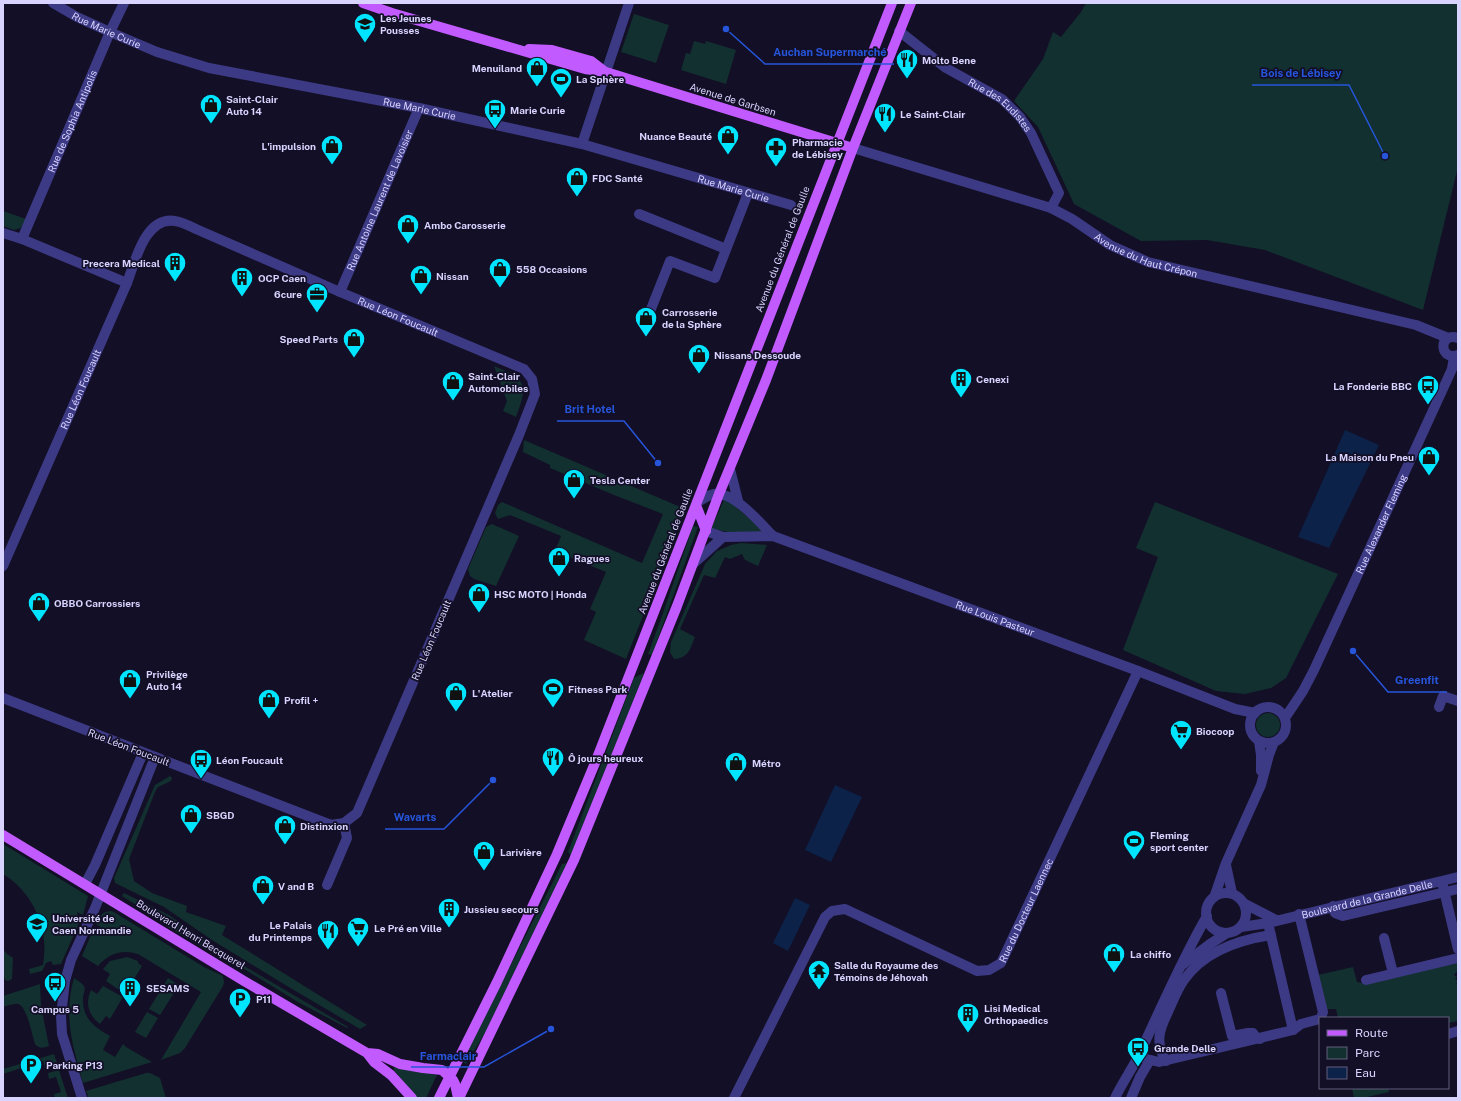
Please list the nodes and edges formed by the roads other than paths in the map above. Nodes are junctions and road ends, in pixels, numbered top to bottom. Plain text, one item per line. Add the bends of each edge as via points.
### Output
1 (53, 3) edge
2 (124, 3) edge
3 (363, 3) edge
4 (629, 3) edge
5 (892, 3) edge
6 (911, 3) edge
7 (899, 31) junction
8 (110, 32) junction
9 (606, 72) junction
10 (419, 108) junction
11 (837, 143) junction
12 (582, 144) junction
13 (854, 148) junction
14 (748, 193) junction
15 (791, 205) dead end
16 (1051, 208) junction
17 (639, 214) dead end
18 (3, 233) edge
19 (22, 239) junction
20 (726, 249) junction
21 (127, 283) junction
22 (340, 292) junction
23 (651, 308) dead end
24 (1453, 338) edge
25 (1456, 356) edge
26 (730, 469) junction
27 (719, 494) junction
28 (738, 501) junction
29 (696, 504) junction
30 (706, 531) junction
31 (773, 536) junction
32 (723, 537) junction
33 (693, 564) junction
34 (3, 566) edge
35 (1138, 671) junction
36 (1303, 690) junction
37 (3, 698) edge
38 (1216, 701) junction
39 (1458, 701) edge
40 (1439, 707) dead end
41 (1277, 709) junction
42 (1255, 712) junction
43 (1285, 718) junction
44 (1250, 722) junction
45 (1259, 740) junction
46 (1274, 742) junction
47 (143, 752) junction
48 (155, 757) junction
49 (1261, 785) junction
50 (344, 823) junction
51 (3, 835) edge
52 (1226, 863) junction
53 (1458, 877) edge
54 (1441, 881) junction
55 (85, 884) junction
56 (327, 885) dead end
57 (1458, 889) edge
58 (1444, 892) junction
59 (1232, 893) junction
60 (101, 894) junction
61 (1215, 895) junction
62 (1245, 904) junction
63 (1333, 906) junction
64 (1300, 914) junction
65 (1454, 915) edge
66 (1207, 916) junction
67 (1272, 921) junction
68 (1242, 927) junction
69 (1227, 933) junction
70 (1271, 935) junction
71 (1384, 938) dead end
72 (1458, 949) edge
73 (1458, 958) edge
74 (1178, 967) junction
75 (1393, 973) junction
76 (1366, 980) dead end
77 (1221, 993) dead end
78 (1321, 1017) edge
79 (1319, 1019) edge
80 (1294, 1030) junction
81 (1260, 1039) junction
82 (367, 1053) junction
83 (1138, 1057) junction
84 (1150, 1060) junction
85 (1166, 1061) junction
86 (450, 1077) junction
87 (408, 1096) edge
88 (82, 1098) edge
89 (439, 1098) edge
90 (459, 1098) edge
91 (734, 1098) edge
92 (1115, 1098) edge
93 (1131, 1098) edge

1 - 8 street, Rue Marie Curie
2 - 8 street, Rue de Sophia Antipolis
3 - 9 main road, Avenue de Garbsen via 588,70
4 - 9 street
5 - 11 main road, Avenue du Général de Gaulle
6 - 7 main road
7 - 13 main road
7 - 16 street, Rue des Eudistes via 929,56 1002,99 1020,117 1031,133 1060,193
8 - 10 street, Rue Marie Curie via 157,52 209,68
8 - 19 street, Rue de Sophia Antipolis
9 - 11 main road, Avenue de Garbsen
9 - 12 street
10 - 12 street, Rue Marie Curie
10 - 22 street, Rue Antoine Laurent de Lavoisier
11 - 13 main road, Avenue de Garbsen
11 - 29 main road, Avenue du Général de Gaulle
12 - 14 street, Rue Marie Curie
13 - 16 street, Avenue du Haut Crépon
13 - 26 main road
14 - 15 street, Rue Marie Curie
14 - 20 street
16 - 24 street, Avenue du Haut Crépon via 1110,245 1148,262 1416,325
17 - 20 street
18 - 19 street
19 - 21 street
20 - 23 street via 715,278 670,261
21 - 22 street, Rue Léon Foucault via 148,233 160,223 175,221
21 - 34 street, Rue Léon Foucault
22 - 50 street, Rue Léon Foucault via 524,369 532,379 535,394 357,813
24 - 25 street via 1444,342 1443,347 1449,356
25 - 36 street, Rue Alexander Fleming
26 - 27 main road
26 - 28 street
27 - 28 street
27 - 29 street via 712,494
27 - 30 main road
28 - 31 street
29 - 30 main road
29 - 86 main road, Avenue du Général de Gaulle via 557,854
30 - 32 street
30 - 33 main road
31 - 32 street
31 - 35 street, Rue Louis Pasteur
32 - 33 street
33 - 90 main road via 574,860
35 - 38 street, Rue Louis Pasteur
35 - 91 street, Rue du Docteur Laennec via 1001,964 989,970 977,971 845,908 832,911 825,917
36 - 41 street, Rue Alexander Fleming
36 - 43 street, Rue Alexander Fleming
37 - 47 street, Rue Léon Foucault
38 - 42 street, Rue Alexander Fleming via 1235,709
38 - 44 street
39 - 40 street via 1443,696
41 - 42 street, Rue Alexander Fleming via 1265,707
41 - 43 street
42 - 44 street
43 - 46 street, Rue Alexander Fleming via 1286,730
44 - 45 street, Rue Alexander Fleming via 1252,733
45 - 46 street
45 - 49 street, Rue Alexander Fleming
46 - 49 street, Rue Alexander Fleming
47 - 48 street, Rue Léon Foucault
47 - 55 street
48 - 50 street, Rue Léon Foucault via 331,825
48 - 60 street
49 - 52 street, Rue Alexander Fleming
50 - 56 street via 346,838
51 - 55 main road, Boulevard Henri Becquerel
52 - 59 street
52 - 61 street, Rue Alexander Fleming
53 - 54 street, Boulevard de la Grande Delle
54 - 58 street
54 - 63 street, Boulevard de la Grande Delle
55 - 60 main road, Boulevard Henri Becquerel
57 - 58 street
58 - 63 street via 1343,916 1335,913
58 - 65 street
59 - 61 street via 1223,892
59 - 62 street
60 - 82 main road, Boulevard Henri Becquerel
60 - 88 street via 71,960 65,981 61,1016 65,1046
61 - 66 street via 1208,903
62 - 67 street
62 - 68 street via 1246,914
63 - 64 street, Boulevard de la Grande Delle
64 - 67 street, Boulevard de la Grande Delle
64 - 78 street via 1323,1012
65 - 72 street
66 - 69 street via 1213,928
66 - 74 street
67 - 68 street, Boulevard de la Grande Delle
67 - 70 street
68 - 69 street
69 - 74 street
70 - 80 street
70 - 85 street via 1222,948 1192,969 1177,992 1161,1029 1160,1052
71 - 75 street
73 - 75 street
74 - 83 street
75 - 76 street
77 - 81 street via 1232,1036 1253,1033
79 - 80 street via 1301,1024
80 - 81 street
81 - 85 street
82 - 86 main road via 378,1054 400,1064 442,1070
82 - 87 main road via 391,1075
83 - 84 street
83 - 92 street
84 - 85 street
84 - 93 street
86 - 89 main road, Avenue du Général de Gaulle
86 - 90 main road

